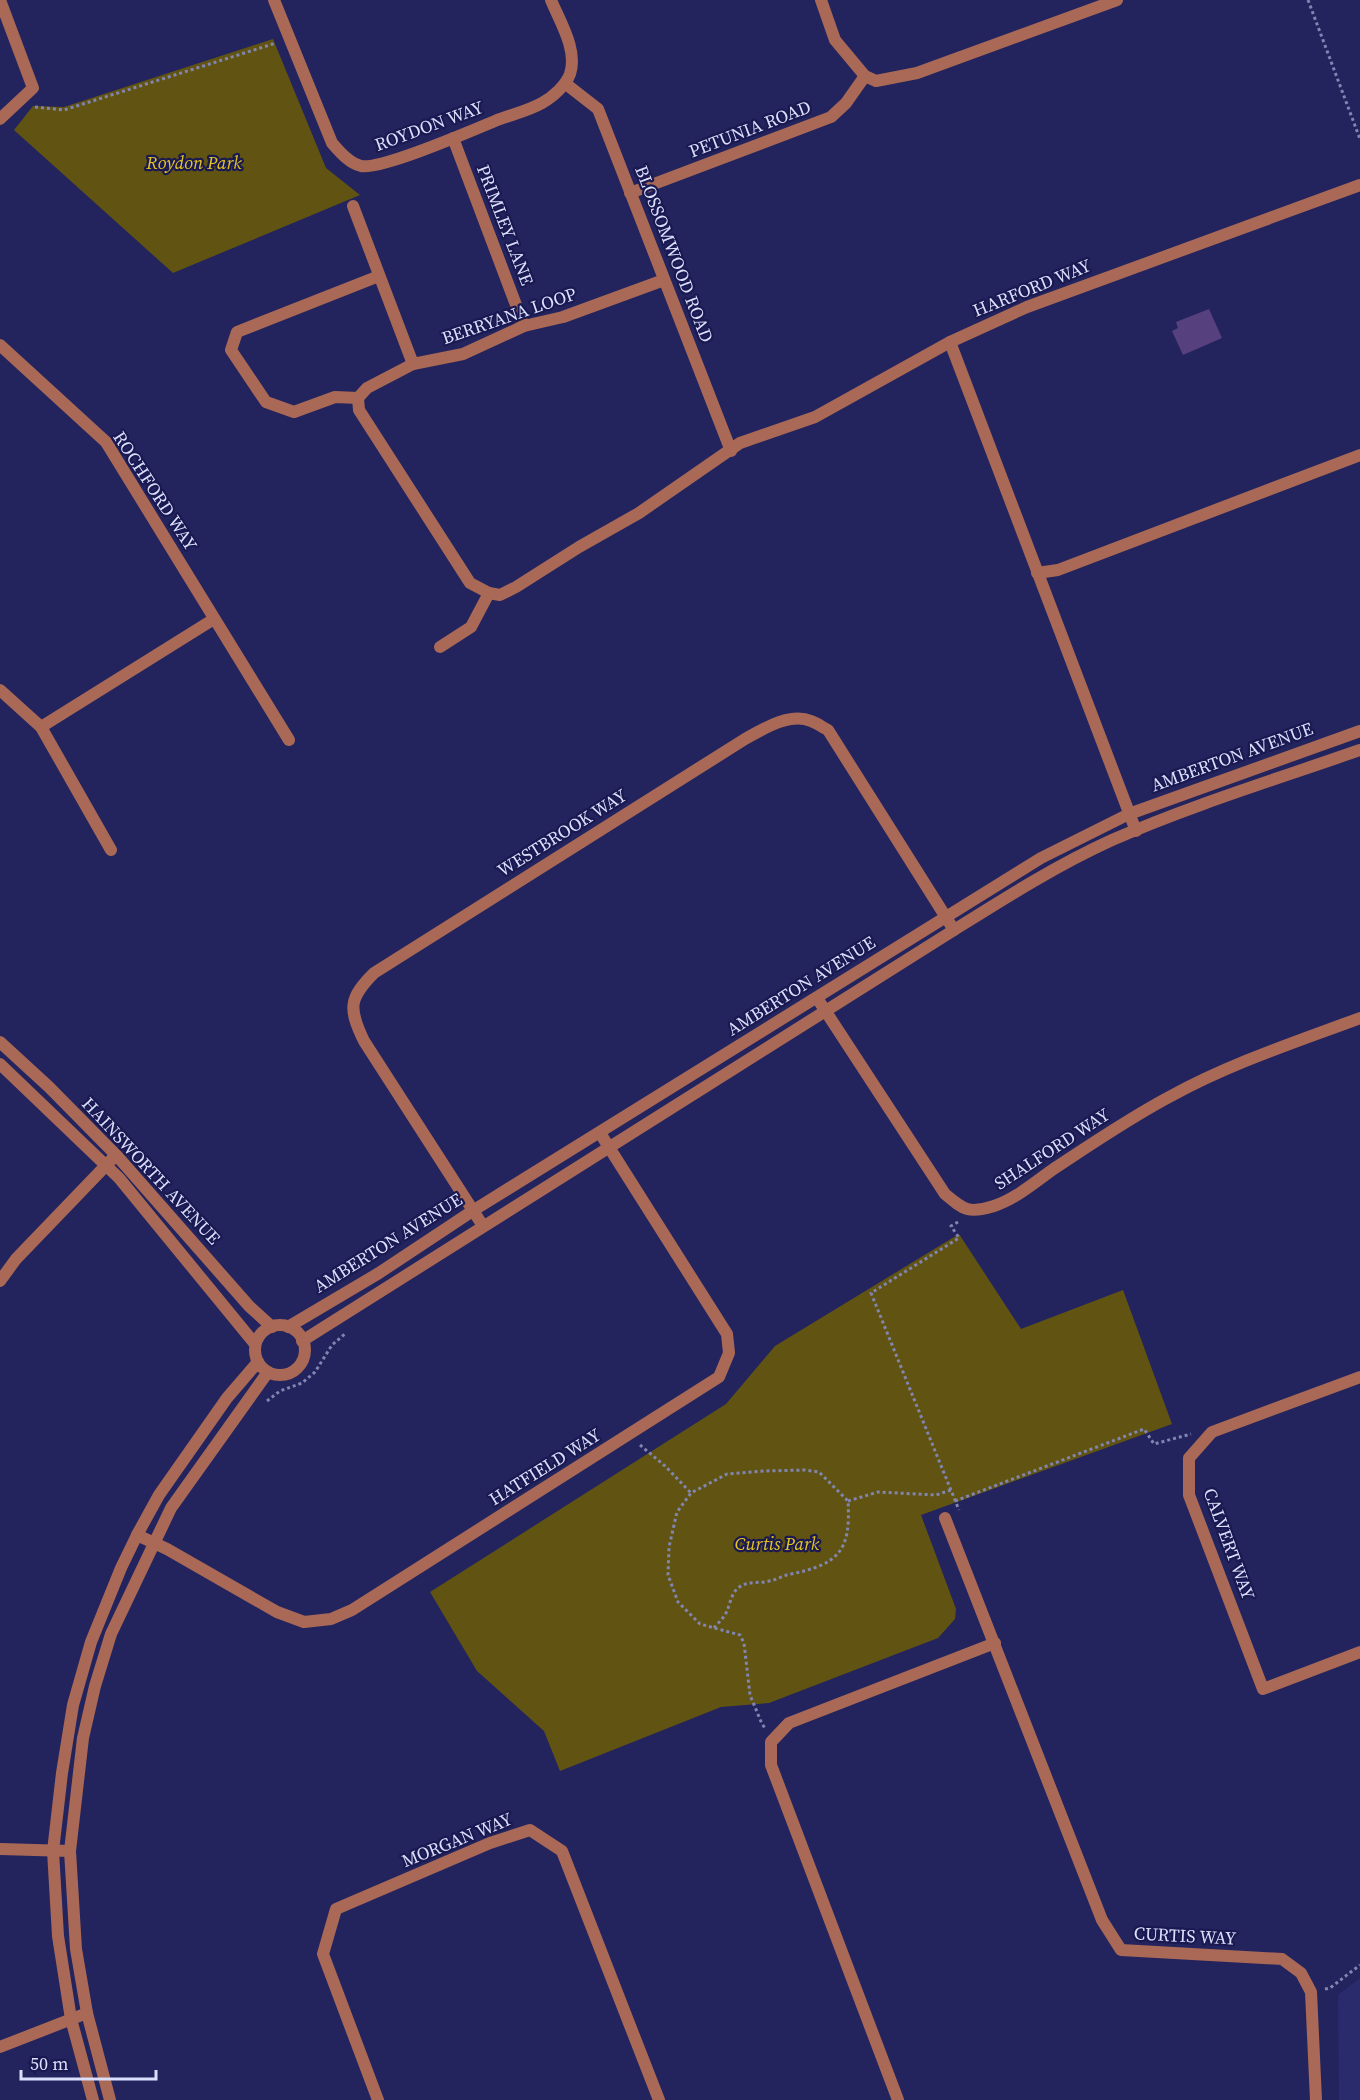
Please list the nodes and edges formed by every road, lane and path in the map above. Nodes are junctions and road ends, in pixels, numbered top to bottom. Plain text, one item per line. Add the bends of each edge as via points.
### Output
1 (0, 0) edge
2 (274, 0) edge
3 (551, 0) edge
4 (821, 0) edge
5 (1117, 0) edge
6 (1308, 0) edge
7 (289, 40) junction
8 (865, 76) junction
9 (566, 84) junction
10 (16, 102) junction
11 (0, 119) edge
12 (453, 138) junction
13 (1360, 139) edge
14 (1360, 184) edge
15 (630, 193) junction
16 (353, 206) dead end
17 (379, 276) junction
18 (664, 280) junction
19 (524, 326) junction
20 (950, 342) junction
21 (0, 345) edge
22 (413, 364) junction
23 (358, 398) junction
24 (731, 451) junction
25 (1360, 455) edge
26 (1037, 573) junction
27 (489, 592) junction
28 (214, 619) junction
29 (440, 647) dead end
30 (0, 690) edge
31 (41, 727) junction
32 (1360, 732) edge
33 (289, 740) dead end
34 (1360, 750) edge
35 (1129, 814) junction
36 (1136, 831) junction
37 (111, 850) dead end
38 (945, 916) junction
39 (954, 930) junction
40 (817, 998) junction
41 (825, 1011) junction
42 (1360, 1018) edge
43 (0, 1042) edge
44 (0, 1064) edge
45 (600, 1133) junction
46 (609, 1147) junction
47 (116, 1155) junction
48 (106, 1165) junction
49 (962, 1209) junction
50 (474, 1210) junction
51 (483, 1226) junction
52 (0, 1281) edge
53 (272, 1327) junction
54 (288, 1327) junction
55 (352, 1327) dead end
56 (303, 1341) junction
57 (255, 1344) junction
58 (258, 1362) junction
59 (268, 1372) junction
60 (1360, 1377) edge
61 (267, 1401) dead end
62 (629, 1435) junction
63 (1207, 1438) junction
64 (951, 1490) junction
65 (692, 1493) junction
66 (848, 1501) junction
67 (956, 1501) junction
68 (945, 1518) joint
69 (137, 1535) junction
70 (154, 1543) junction
71 (714, 1628) junction
72 (995, 1643) junction
73 (1360, 1652) edge
74 (775, 1738) junction
75 (0, 1849) edge
76 (53, 1851) junction
77 (70, 1851) junction
78 (1360, 1965) edge
79 (1311, 1992) junction
80 (87, 2013) junction
81 (71, 2019) junction
82 (0, 2047) edge
83 (93, 2100) edge
84 (110, 2100) edge
85 (378, 2100) edge
86 (658, 2100) edge
87 (898, 2100) edge
88 (1316, 2100) edge

1 - 10 street via 33,88
2 - 7 street, ROYDON WAY
3 - 9 street via 572,59
4 - 8 street via 835,40
5 - 8 street via 917,73 876,81
6 - 13 path
7 - 10 path via 64,110
7 - 12 street, ROYDON WAY via 332,143 344,157 360,166 376,165
8 - 15 street, PETUNIA ROAD via 831,117
9 - 12 street, ROYDON WAY via 543,103
9 - 15 street, BLOSSOMWOOD ROAD via 598,109
10 - 11 street
12 - 19 street, PRIMLEY LANE
14 - 20 street, HARFORD WAY via 1027,307
15 - 18 street, BLOSSOMWOOD ROAD
16 - 17 street
17 - 22 street
17 - 23 street via 237,332 231,350 266,402 294,412 335,397
18 - 19 street, BERRYANA LOOP via 563,317
18 - 24 street, BLOSSOMWOOD ROAD
19 - 22 street, BERRYANA LOOP via 463,354
20 - 24 street via 815,417 740,443
20 - 26 street
21 - 28 street, ROCHFORD WAY via 106,442
22 - 23 street, BERRYANA LOOP via 367,388
23 - 27 street via 359,410 470,583
24 - 27 street via 639,513 516,587 500,595
25 - 26 street via 1068,566
26 - 35 street
27 - 29 street via 471,627
28 - 31 street
28 - 33 street, ROCHFORD WAY
30 - 31 street
31 - 37 street
32 - 35 street, AMBERTON AVENUE
34 - 36 street, AMBERTON AVENUE
35 - 36 street
35 - 38 street, AMBERTON AVENUE via 1041,858
36 - 39 street, AMBERTON AVENUE via 1069,862
38 - 39 street, WESTBROOK WAY
38 - 40 street, AMBERTON AVENUE
38 - 50 street, WESTBROOK WAY via 828,730 810,720 788,720 769,725 745,739 375,973 358,988 353,1006 364,1041
39 - 41 street, AMBERTON AVENUE
40 - 41 street
40 - 45 street, AMBERTON AVENUE
41 - 46 street, AMBERTON AVENUE
41 - 49 street via 945,1194
42 - 49 street, SHALFORD WAY via 1210,1076 1170,1096 998,1205 982,1210
43 - 47 street, HAINSWORTH AVENUE
44 - 48 street, HAINSWORTH AVENUE
45 - 46 street, HATFIELD WAY
45 - 50 street, AMBERTON AVENUE
46 - 51 street, AMBERTON AVENUE
46 - 62 street, HATFIELD WAY via 728,1334 729,1353 719,1377
47 - 48 street
47 - 53 street, HAINSWORTH AVENUE
48 - 52 street
48 - 57 street, HAINSWORTH AVENUE
49 - 64 path via 959,1221 951,1226 959,1238 872,1293
50 - 51 street, WESTBROOK WAY
50 - 54 street, AMBERTON AVENUE
51 - 56 street, AMBERTON AVENUE
53 - 54 street
53 - 57 street
54 - 56 street
55 - 61 path via 332,1345 315,1372
56 - 59 street via 304,1356 296,1368 283,1375
57 - 58 street
58 - 59 street
58 - 69 street via 227,1398 159,1495
59 - 70 street via 171,1508
60 - 63 street, CALVERT WAY via 1212,1432
62 - 65 path
62 - 70 street, HATFIELD WAY via 352,1610 331,1619 304,1622 278,1612
63 - 67 path via 1196,1433 1154,1444 1144,1429
63 - 73 street, CALVERT WAY via 1189,1458 1189,1496 1263,1689
64 - 66 path via 936,1494 878,1492
64 - 67 path
65 - 66 path via 727,1474 805,1470 819,1472
65 - 71 path via 677,1512 668,1575 678,1602 700,1624
66 - 71 path via 846,1542 833,1559 820,1567 737,1589
67 - 68 path via 960,1512
68 - 72 street, CURTIS WAY
69 - 70 street, HATFIELD WAY
69 - 76 street via 91,1642 74,1705
70 - 77 street via 111,1634 95,1686 83,1738
71 - 74 path via 740,1635 750,1695 762,1724
72 - 74 street via 789,1723
72 - 79 street, CURTIS WAY via 1102,1920 1121,1950 1282,1959 1301,1973
74 - 87 street via 771,1742 771,1765
75 - 76 street
76 - 77 street
76 - 81 street via 57,1936
77 - 80 street via 76,1949
78 - 79 path via 1330,1988
79 - 88 street
80 - 81 street
80 - 84 street
81 - 82 street
81 - 83 street
85 - 86 street, MORGAN WAY via 323,1954 336,1909 490,1843 530,1830 562,1851

